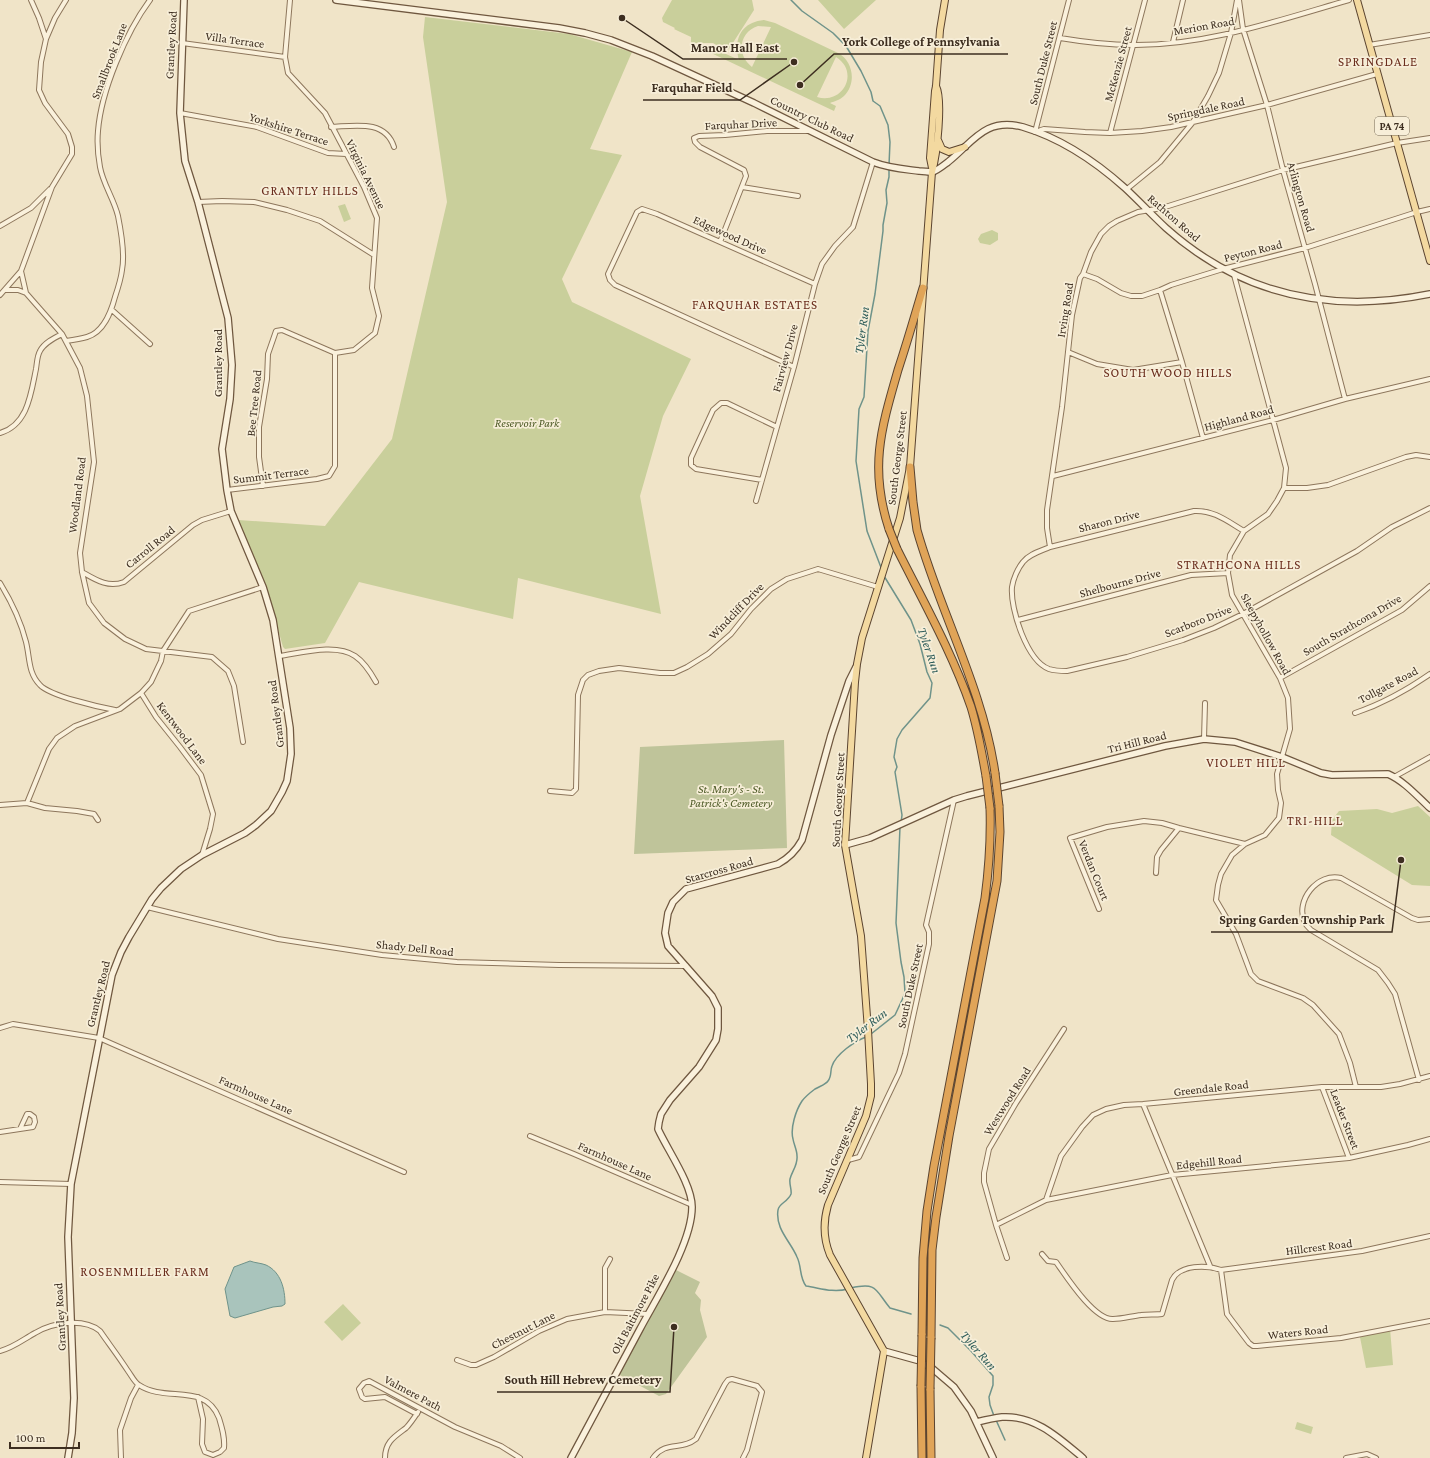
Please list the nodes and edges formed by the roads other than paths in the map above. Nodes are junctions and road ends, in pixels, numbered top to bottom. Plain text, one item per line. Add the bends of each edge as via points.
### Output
1 (31, 0) edge
2 (66, 0) edge
3 (150, 0) edge
4 (184, 0) edge
5 (290, 0) edge
6 (336, 0) edge
7 (945, 0) edge
8 (1069, 0) edge
9 (1145, 0) edge
10 (1183, 0) edge
11 (1238, 0) edge
12 (1349, 0) edge
13 (1357, 0) edge
14 (1243, 30) junction
15 (1231, 33) junction
16 (1430, 35) edge
17 (1060, 38) junction
18 (46, 40) junction
19 (1173, 42) junction
20 (182, 43) junction
21 (1370, 45) junction
22 (1133, 46) junction
23 (285, 57) junction
24 (1377, 74) junction
25 (936, 86) junction
26 (1267, 106) junction
27 (180, 113) junction
28 (1193, 122) junction
29 (331, 127) junction
30 (812, 131) junction
31 (1035, 132) junction
32 (1110, 133) junction
33 (1430, 138) edge
34 (937, 139) junction
35 (1397, 143) junction
36 (394, 147) dead end
37 (965, 147) junction
38 (346, 154) junction
39 (873, 162) junction
40 (1283, 170) junction
41 (932, 172) junction
42 (52, 187) junction
43 (742, 187) junction
44 (1126, 189) junction
45 (798, 196) dead end
46 (198, 202) junction
47 (1430, 209) edge
48 (1148, 210) junction
49 (1417, 212) junction
50 (0, 226) edge
51 (720, 242) junction
52 (1305, 248) junction
53 (374, 255) junction
54 (1430, 261) edge
55 (1223, 269) junction
56 (21, 271) junction
57 (1083, 274) junction
58 (1234, 275) junction
59 (815, 284) junction
60 (923, 288) junction
61 (4, 290) junction
62 (1160, 290) junction
63 (26, 293) junction
64 (1430, 294) edge
65 (0, 295) edge
66 (1319, 300) junction
67 (112, 310) junction
68 (62, 334) junction
69 (66, 341) junction
70 (150, 344) dead end
71 (1068, 352) junction
72 (335, 353) junction
73 (1182, 362) junction
74 (794, 367) junction
75 (1430, 379) edge
76 (1346, 399) junction
77 (1274, 420) junction
78 (777, 427) junction
79 (0, 433) edge
80 (1203, 438) junction
81 (1430, 457) edge
82 (910, 467) junction
83 (1053, 476) junction
84 (762, 480) junction
85 (263, 486) junction
86 (1284, 488) junction
87 (227, 490) junction
88 (756, 501) dead end
89 (1430, 508) edge
90 (231, 510) junction
91 (1244, 531) junction
92 (1050, 547) junction
93 (82, 572) junction
94 (1228, 573) junction
95 (0, 583) edge
96 (1430, 586) edge
97 (263, 587) junction
98 (878, 587) junction
99 (1014, 604) joint
100 (1243, 614) junction
101 (1018, 620) junction
102 (163, 651) junction
103 (280, 656) junction
104 (857, 664) junction
105 (1430, 674) edge
106 (1280, 678) junction
107 (376, 682) dead end
108 (141, 693) junction
109 (1205, 703) dead end
110 (116, 710) junction
111 (1355, 713) dead end
112 (1204, 739) junction
113 (243, 742) dead end
114 (1282, 757) junction
115 (1430, 757) edge
116 (1394, 777) junction
117 (550, 791) dead end
118 (954, 800) junction
119 (28, 803) junction
120 (0, 805) edge
121 (1430, 808) edge
122 (98, 820) dead end
123 (1180, 828) junction
124 (1245, 844) junction
125 (844, 845) junction
126 (202, 855) junction
127 (1156, 873) dead end
128 (147, 907) junction
129 (1099, 909) dead end
130 (1430, 919) edge
131 (686, 966) junction
132 (0, 1028) edge
133 (1064, 1029) dead end
134 (99, 1038) junction
135 (1430, 1076) edge
136 (1419, 1080) junction
137 (1322, 1087) junction
138 (1356, 1087) junction
139 (1144, 1104) junction
140 (20, 1129) dead end
141 (0, 1132) edge
142 (530, 1136) dead end
143 (1430, 1139) edge
144 (1349, 1158) junction
145 (848, 1160) junction
146 (404, 1172) dead end
147 (1172, 1175) junction
148 (0, 1182) edge
149 (71, 1184) junction
150 (1046, 1200) junction
151 (692, 1206) junction
152 (996, 1225) junction
153 (1430, 1236) edge
154 (1042, 1254) dead end
155 (1007, 1258) dead end
156 (610, 1259) dead end
157 (674, 1266) joint
158 (1210, 1266) junction
159 (1221, 1270) junction
160 (605, 1312) junction
161 (648, 1314) junction
162 (1430, 1321) edge
163 (71, 1324) junction
164 (0, 1351) edge
165 (884, 1351) junction
166 (457, 1360) dead end
167 (138, 1385) junction
168 (198, 1397) junction
169 (420, 1409) junction
170 (417, 1414) junction
171 (977, 1422) junction
172 (514, 1453) junction
173 (68, 1458) edge
174 (121, 1458) edge
175 (385, 1458) edge
176 (511, 1458) edge
177 (520, 1458) edge
178 (571, 1458) edge
179 (653, 1458) edge
180 (743, 1458) edge
181 (866, 1458) edge
182 (922, 1458) edge
183 (931, 1458) edge
184 (993, 1458) edge
185 (1083, 1458) edge
186 (1346, 1458) edge
187 (1376, 1458) edge

1 - 18 street
2 - 18 street
3 - 67 street, Smallbrook Lane via 124,44 110,79 98,132 100,168 118,215 123,255
4 - 20 street, Grantley Road
5 - 23 street, Virginia Avenue
6 - 30 street, Country Club Road via 533,24 584,33 623,44 652,56
7 - 25 main road, South George Street
8 - 17 street, South Duke Street
9 - 22 street, McKenzie Street
10 - 19 street
11 - 14 street, Arlington Road
11 - 15 street
12 - 14 street, Merion Road
13 - 21 main road, PA 74
14 - 15 street, Merion Road
14 - 26 street, Arlington Road
15 - 19 street, Merion Road
15 - 28 street via 1218,73
16 - 21 street
17 - 22 street, Merion Road via 1095,44
17 - 31 street, South Duke Street
18 - 42 street via 39,90 45,103 68,134 72,147 72,154
19 - 22 street, Merion Road
20 - 23 street, Villa Terrace
20 - 27 street, Grantley Road
21 - 24 main road, PA 74
22 - 32 street, McKenzie Street
23 - 29 street, Virginia Avenue via 288,74 325,113
24 - 26 street, Springdale Road
24 - 35 main road, PA 74
25 - 34 main road, South George Street via 939,91
25 - 41 main road, South George Street via 930,158
26 - 28 street, Springdale Road
26 - 40 street, Arlington Road
27 - 38 street, Yorkshire Terrace via 257,127 328,153
27 - 46 street, Grantley Road via 185,161
28 - 32 street, Springdale Road via 1142,131
28 - 44 street via 1160,162
29 - 36 street via 370,126 386,133
29 - 38 street, Virginia Avenue
30 - 39 street, Country Club Road
30 - 43 street, Farquhar Drive via 767,131 694,138 700,146 744,170 746,176
31 - 32 street, Springdale Road via 1044,129
31 - 37 street, Rathton Road via 1022,127 997,125 980,133
31 - 44 street, Rathton Road via 1087,158
33 - 35 street, Irving Road
34 - 37 main road via 945,151 953,152
34 - 41 main road, South George Street via 936,159
35 - 40 street, Irving Road
35 - 49 main road, PA 74
37 - 41 street, Rathton Road
38 - 53 street, Virginia Avenue via 377,218
39 - 41 street, Country Club Road via 889,167
39 - 59 street, Fairview Drive via 853,227 822,264
40 - 48 street, Irving Road via 1162,208
40 - 52 street, Arlington Road
41 - 60 main road, South George Street
42 - 50 street via 31,208
42 - 56 street
43 - 45 street
43 - 51 street
44 - 48 street, Rathton Road
46 - 53 street via 254,202 293,212 320,221
46 - 87 street, Grantley Road via 228,318 232,365 230,399 222,449
47 - 49 street, Peyton Road
48 - 55 street, Rathton Road via 1181,241
48 - 57 street, Irving Road via 1117,220 1105,230 1091,252
49 - 52 street, Peyton Road
49 - 54 main road, PA 74
51 - 59 street, Edgewood Drive
51 - 74 street, Edgewood Drive via 642,209 637,212 608,274 616,285
52 - 55 street, Peyton Road
52 - 66 street, Arlington Road
53 - 72 street, Virginia Avenue via 372,288 380,316 375,333 354,350
55 - 58 street, Rathton Road
55 - 62 street, Peyton Road
56 - 61 street
56 - 63 street, Woodland Road
57 - 62 street, Peyton Road via 1131,296 1142,296
57 - 71 street, Irving Road via 1076,293
58 - 66 street, Rathton Road via 1263,287
58 - 77 street, Sleepyhollow Road
59 - 74 street, Fairview Drive
60 - 82 main road, South George Street
60 - 182 highway, bridge via 880,442 880,494 883,511 897,549 963,685 978,733 986,776 990,837 985,898 927,1211 923,1258
61 - 63 street
61 - 65 street
62 - 73 street
63 - 68 street, Woodland Road
64 - 66 street, Rathton Road via 1366,303
66 - 76 street, Arlington Road
67 - 69 street, Smallbrook Lane via 105,323 93,334 86,338
67 - 70 street
68 - 69 street, Woodland Road
68 - 79 street via 48,342 40,351 28,404 23,415 8,431
69 - 93 street, Woodland Road via 80,368 87,396 94,462 80,553
71 - 73 street via 1097,364 1133,370
71 - 83 street, Irving Road
72 - 85 street, Summit Terrace via 335,466 329,476
72 - 85 street, Bee Tree Road via 282,330 276,331 268,354 267,379 259,427 259,457
73 - 80 street
74 - 78 street, Fairview Drive
75 - 76 street, Highland Road
76 - 77 street, Highland Road
77 - 80 street, Highland Road
77 - 86 street, Sleepyhollow Road via 1286,468
78 - 84 street, Fairview Drive
78 - 84 street via 727,403 721,403 713,410 691,458 691,465 696,470
80 - 83 street, Highland Road
81 - 86 street via 1406,457 1328,485
82 - 98 main road, South George Street via 900,518
82 - 183 highway, bridge via 912,502 919,536 974,688 992,753 1000,832 997,881 948,1143 932,1250
83 - 92 street, Irving Road via 1047,510
84 - 88 street, Fairview Drive
85 - 87 street, Summit Terrace
86 - 91 street, Sleepyhollow Road via 1268,514
87 - 90 street, Grantley Road
89 - 100 street, Scarboro Drive via 1392,527 1357,551
90 - 93 street, Carroll Road via 193,525 124,582 116,585 103,583
90 - 97 street, Grantley Road
91 - 92 street, Sharon Drive via 1215,513 1194,511
91 - 94 street, Sleepyhollow Road via 1230,555
92 - 99 street, Sharon Drive via 1024,561 1012,587
93 - 102 street, Woodland Road via 88,603 104,623 126,639 146,649
94 - 100 street, Sleepyhollow Road via 1232,595
94 - 101 street, Shelbourne Drive via 1191,575
95 - 110 street via 10,599 26,642 32,674 41,687 74,700
96 - 106 street, South Strathcona Drive via 1402,610
97 - 102 street via 189,612
97 - 103 street, Grantley Road
98 - 104 main road, South George Street via 862,638
98 - 117 street, Windcliff Drive via 818,569 787,579 771,589 731,634 708,654 674,673 619,668 588,675 583,680 578,695 576,789 572,793
99 - 101 street, Scarboro Drive
100 - 101 street, Scarboro Drive via 1183,640 1127,657 1062,671 1048,669 1034,658 1023,639
100 - 106 street, Sleepyhollow Road
102 - 108 street via 151,682
102 - 113 street, Woodland Road via 212,658 228,671 234,686
103 - 107 street via 340,650 355,656 370,670
103 - 126 street, Grantley Road via 292,743 284,786 271,811 256,825 228,843
104 - 125 main road, South George Street
104 - 131 street, Starcross Road via 831,735 802,840 795,852 778,864 686,889 673,902 666,927 668,946
105 - 111 street, Tollgate Road via 1408,689
106 - 114 street, Sleepyhollow Road via 1288,698 1290,715 1290,729
108 - 110 street
108 - 126 street, Kentwood Lane via 156,717 201,775 213,814
109 - 112 street
110 - 119 street via 75,726 57,738 49,749
112 - 114 street, Tri Hill Road via 1235,742
112 - 118 street, Tri Hill Road via 1165,746
114 - 116 street, Tri Hill Road via 1332,775 1382,773
114 - 124 street, Sleepyhollow Road via 1277,774 1281,803 1279,818 1265,835
115 - 116 street
116 - 121 street, Tri Hill Road
118 - 125 street, Tri Hill Road via 870,838
118 - 145 street, South Duke Street via 926,925 929,944 906,1054 859,1157
119 - 120 street
119 - 122 street via 45,808 94,814
123 - 124 street
123 - 127 street via 1157,857
123 - 129 street, Verdan Court via 1144,821 1107,827 1070,838
124 - 138 street, Sleepyhollow Road via 1226,864 1218,885 1216,900 1236,934 1251,974 1258,981 1303,998 1313,1005 1339,1034
125 - 145 main road, South George Street via 861,936 871,1084 869,1105
126 - 128 street, Grantley Road via 172,877
128 - 131 street, Shady Dell Road via 278,939 382,955 457,962
128 - 134 street, Grantley Road via 116,964
130 - 136 street via 1412,918 1335,877 1310,889 1304,900 1302,915 1305,924 1311,930 1378,970 1388,983 1395,994
131 - 151 street, Starcross Road via 712,996 718,1008 718,1029 716,1040 699,1067 670,1100 658,1129 686,1183
132 - 134 street, Farmhouse Lane via 13,1024
133 - 152 street, Westwood Road via 989,1149 984,1182
134 - 146 street, Farmhouse Lane
134 - 149 street, Grantley Road
135 - 136 street, Greendale Road
136 - 138 street, Greendale Road via 1381,1087
137 - 138 street, Greendale Road
137 - 139 street, Greendale Road
137 - 144 street, Leader Street
139 - 147 street
139 - 150 street, Greendale Road via 1124,1105 1093,1115 1061,1156
140 - 141 street
142 - 151 street, Farmhouse Lane
143 - 144 street, Edgehill Road
144 - 147 street, Edgehill Road
145 - 165 main road, South George Street via 825,1215 826,1246
147 - 150 street, Edgehill Road
147 - 158 street
148 - 149 street
149 - 163 street, Grantley Road via 68,1238
150 - 152 street, Edgehill Road
151 - 157 street, Starcross Road via 689,1230
152 - 155 street, Westwood Road
153 - 159 street, Hillcrest Road via 1362,1251
154 - 158 street via 1048,1261 1056,1262 1078,1294 1106,1318 1113,1319 1162,1314 1175,1275 1181,1270
156 - 160 street via 605,1268
157 - 161 street, Old Baltimore Pike
158 - 159 street, Hillcrest Road
159 - 162 street, Waters Road via 1227,1314 1253,1346 1341,1338
160 - 161 street, Chestnut Lane
160 - 166 street, Chestnut Lane via 567,1319 476,1364 471,1365
161 - 178 street, Old Baltimore Pike
163 - 164 street via 47,1327
163 - 167 street via 88,1324 100,1331
163 - 173 street, Grantley Road via 74,1398
165 - 171 street via 912,1358 933,1369 954,1387
165 - 181 main road
167 - 168 street via 155,1392
167 - 174 street via 120,1430
168 - 168 street via 203,1398 217,1413 225,1440 224,1448 220,1452 205,1452 202,1444 203,1419
169 - 170 street
169 - 170 street, Valmere Path via 369,1381 359,1390 365,1399 385,1397
169 - 172 street, Valmere Path
170 - 175 street via 407,1427 391,1438 385,1450
171 - 184 street
171 - 185 street via 1013,1417 1036,1423
172 - 176 street
172 - 177 street, Valmere Path
179 - 180 street via 664,1448 688,1444 696,1439 725,1384 732,1379 757,1386 762,1392
186 - 187 street via 1367,1454

